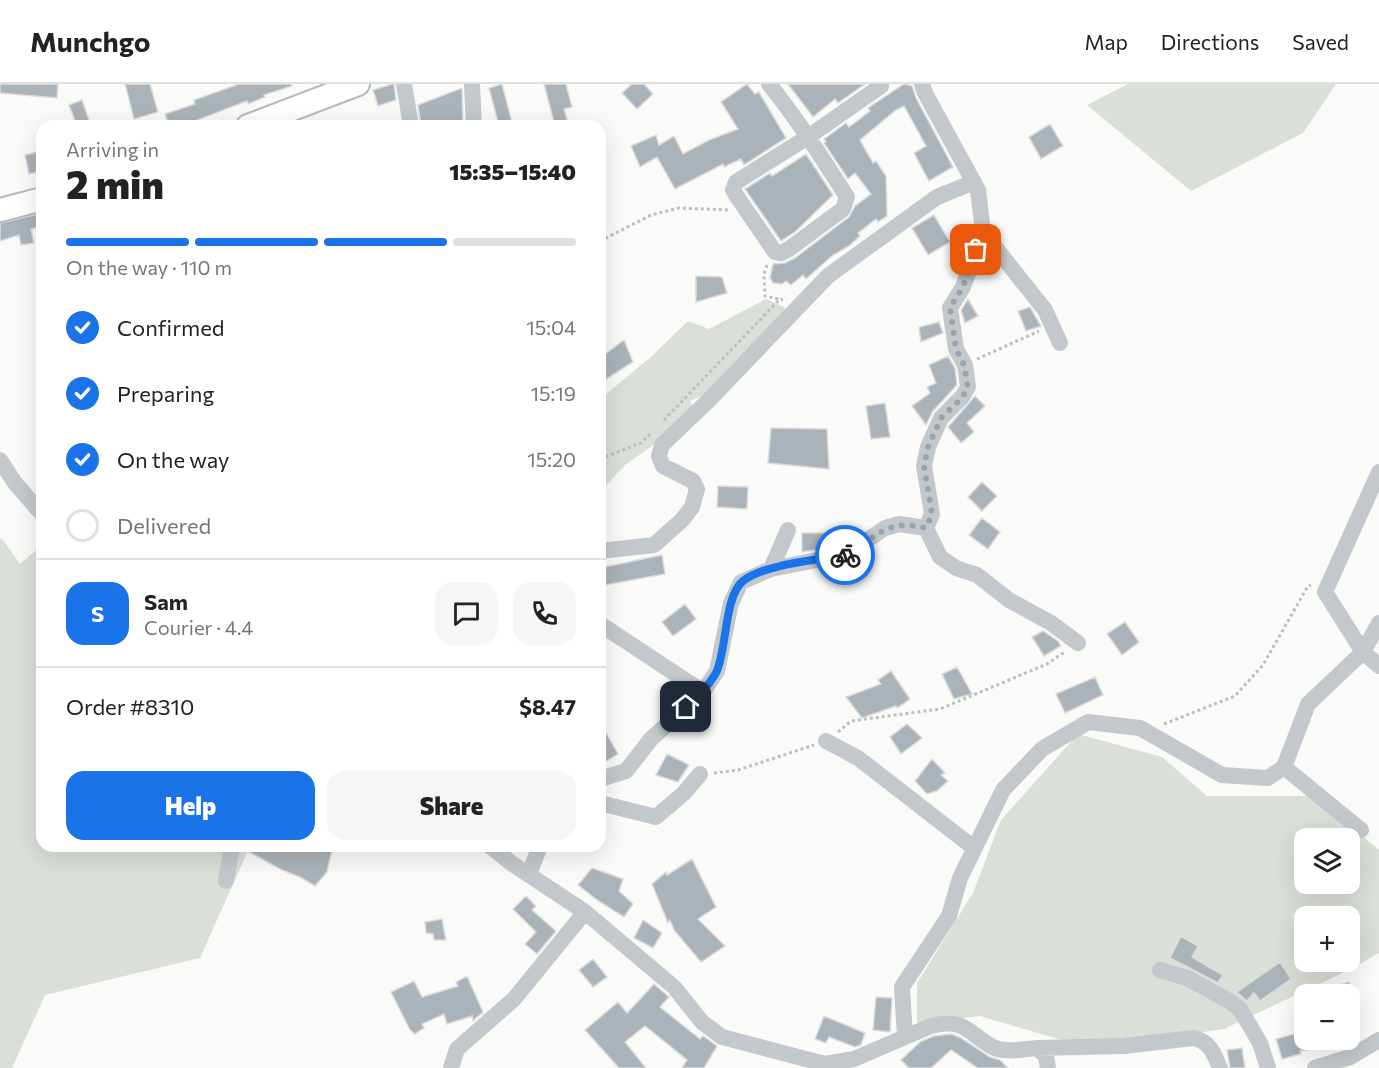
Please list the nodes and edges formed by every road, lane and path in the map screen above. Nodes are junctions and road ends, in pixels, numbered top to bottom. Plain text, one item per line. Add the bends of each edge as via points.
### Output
1 (358, 84) edge
2 (404, 84) edge
3 (472, 84) edge
4 (769, 84) edge
5 (879, 84) edge
6 (922, 84) edge
7 (264, 120) edge
8 (410, 120) edge
9 (474, 120) edge
10 (808, 137) junction
11 (974, 182) junction
12 (36, 201) edge
13 (0, 210) edge
14 (731, 210) dead end
15 (983, 232) junction
16 (606, 238) edge
17 (768, 263) dead end
18 (781, 298) junction
19 (795, 310) junction
20 (1052, 325) junction
21 (1060, 343) dead end
22 (964, 365) junction
23 (662, 422) dead end
24 (655, 429) dead end
25 (606, 457) edge
26 (0, 460) edge
27 (1379, 472) edge
28 (36, 507) edge
29 (926, 528) junction
30 (788, 530) dead end
31 (606, 551) edge
32 (771, 569) junction
33 (1333, 576) junction
34 (1379, 623) edge
35 (606, 628) edge
36 (1078, 643) joint
37 (1364, 652) junction
38 (1379, 666) edge
39 (703, 692) junction
40 (1145, 731) junction
41 (826, 741) junction
42 (1284, 767) junction
43 (700, 774) joint
44 (606, 777) edge
45 (606, 804) edge
46 (1361, 830) dead end
47 (975, 848) junction
48 (231, 852) edge
49 (499, 852) edge
50 (538, 852) edge
51 (530, 874) junction
52 (226, 881) dead end
53 (585, 912) junction
54 (1160, 970) dead end
55 (905, 1037) junction
56 (1379, 1040) edge
57 (1037, 1048) junction
58 (451, 1068) edge
59 (1048, 1068) edge
60 (1220, 1068) edge
61 (1268, 1068) edge
62 (1315, 1068) edge

1 - 7 main road
2 - 8 street
3 - 9 street
4 - 10 street
5 - 10 street
6 - 11 street
10 - 10 street via 847,197 846,204 781,254 775,252 733,190 736,182
11 - 15 street
11 - 19 street via 937,197 828,276
12 - 13 main road
14 - 16 path via 679,208 651,215
15 - 20 street via 1045,310
15 - 22 street via 963,287 950,308 956,349
17 - 18 path via 765,296
18 - 19 path
18 - 23 path
19 - 31 street via 662,445 659,456 663,466 693,481 697,489 692,507 682,520 654,545
20 - 21 street
20 - 22 path
22 - 29 street via 968,387 941,418 928,447 924,466 932,514
24 - 25 path via 641,442
26 - 28 street
27 - 33 street
29 - 32 street via 899,524 885,528 847,554
29 - 36 street via 940,557 977,575
30 - 32 street
32 - 39 street via 741,582 731,603 717,671
33 - 37 street via 1325,592
33 - 40 path via 1308,586 1263,665 1235,696
34 - 37 street
35 - 39 street
36 - 41 path via 1047,664 940,709 851,721
37 - 38 street
37 - 42 street via 1308,704
39 - 44 street via 651,739 626,771
40 - 42 street via 1222,776 1268,778
40 - 47 street via 1088,722 1042,749 1004,790
41 - 43 path via 738,770
41 - 47 street via 858,758
42 - 46 street
43 - 45 street via 656,817
47 - 55 street via 960,878 949,916 902,987
48 - 52 street
49 - 51 street
50 - 51 street
51 - 53 street
53 - 55 street via 674,987 702,1022 722,1036 825,1064 854,1059
53 - 58 street via 514,999 457,1049
54 - 61 street via 1186,978 1240,1009 1260,1043
55 - 57 street via 942,1023 958,1024 996,1048
56 - 62 street via 1350,1057
57 - 59 street via 1046,1056
57 - 60 street via 1124,1046 1193,1038 1211,1048

